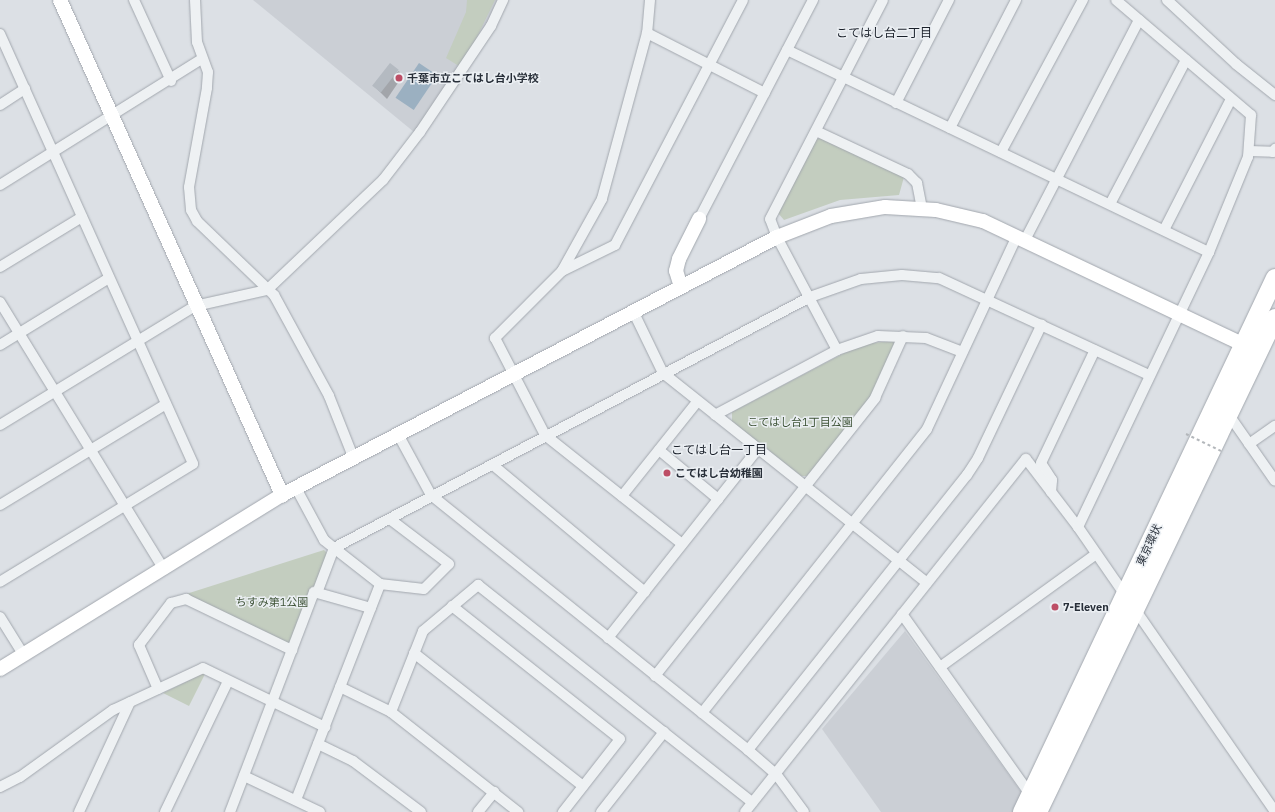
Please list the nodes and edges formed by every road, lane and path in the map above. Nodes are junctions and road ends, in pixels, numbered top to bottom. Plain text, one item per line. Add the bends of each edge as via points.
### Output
1 (60, 0) edge
2 (134, 0) edge
3 (194, 0) edge
4 (503, 0) edge
5 (650, 0) edge
6 (743, 0) edge
7 (813, 0) edge
8 (883, 0) edge
9 (949, 0) edge
10 (1016, 0) edge
11 (1083, 0) edge
12 (1116, 0) edge
13 (1167, 0) edge
14 (1139, 20) junction
15 (647, 33) junction
16 (0, 34) edge
17 (787, 50) junction
18 (202, 59) junction
19 (1186, 60) junction
20 (710, 65) junction
21 (843, 78) junction
22 (170, 81) junction
23 (25, 89) junction
24 (765, 93) junction
25 (1275, 95) edge
26 (1231, 99) junction
27 (896, 102) junction
28 (0, 104) edge
29 (111, 118) junction
30 (950, 128) junction
31 (816, 131) junction
32 (1249, 151) junction
33 (1274, 151) edge
34 (1001, 152) junction
35 (54, 153) junction
36 (1056, 178) junction
37 (0, 185) edge
38 (1110, 204) junction
39 (922, 209) junction
40 (82, 217) junction
41 (699, 219) joint
42 (1164, 230) junction
43 (777, 237) junction
44 (1021, 238) junction
45 (1209, 252) junction
46 (0, 267) edge
47 (562, 271) junction
48 (108, 278) junction
49 (1275, 278) edge
50 (681, 287) junction
51 (267, 290) junction
52 (810, 297) junction
53 (988, 299) junction
54 (0, 302) edge
55 (195, 306) junction
56 (634, 313) junction
57 (1178, 313) junction
58 (1275, 318) edge
59 (1042, 324) junction
60 (19, 333) junction
61 (903, 336) junction
62 (137, 340) junction
63 (1243, 344) junction
64 (0, 345) edge
65 (837, 350) junction
66 (1095, 350) junction
67 (962, 352) junction
68 (1259, 352) junction
69 (663, 373) junction
70 (513, 374) junction
71 (1149, 375) junction
72 (55, 392) junction
73 (697, 402) junction
74 (166, 404) junction
75 (715, 414) junction
76 (1229, 415) junction
77 (0, 425) edge
78 (1275, 426) edge
79 (1186, 434) dead end
80 (545, 435) junction
81 (399, 436) junction
82 (1249, 444) junction
83 (90, 449) junction
84 (758, 449) junction
85 (659, 450) junction
86 (1223, 452) dead end
87 (354, 459) junction
88 (493, 464) junction
89 (1275, 481) edge
90 (296, 488) junction
91 (804, 488) junction
92 (1051, 492) junction
93 (282, 495) junction
94 (431, 495) junction
95 (622, 496) junction
96 (718, 499) junction
97 (0, 505) edge
98 (125, 505) junction
99 (390, 518) junction
100 (851, 524) junction
101 (1078, 527) junction
102 (682, 544) junction
103 (334, 548) junction
104 (1096, 554) junction
105 (898, 561) junction
106 (164, 570) junction
107 (0, 582) edge
108 (927, 583) junction
109 (380, 584) junction
110 (645, 592) junction
111 (317, 593) junction
112 (1130, 602) junction
113 (452, 606) junction
114 (371, 608) junction
115 (902, 614) junction
116 (0, 617) edge
117 (608, 638) junction
118 (292, 650) junction
119 (414, 652) junction
120 (23, 654) junction
121 (940, 667) junction
122 (0, 669) edge
123 (654, 676) junction
124 (228, 681) junction
125 (340, 686) junction
126 (158, 689) junction
127 (272, 701) junction
128 (130, 702) junction
129 (391, 712) junction
130 (702, 713) junction
131 (325, 727) junction
132 (664, 732) junction
133 (318, 744) junction
134 (748, 750) junction
135 (776, 774) junction
136 (244, 776) junction
137 (583, 786) junction
138 (0, 787) edge
139 (494, 792) junction
140 (296, 800) junction
141 (752, 802) junction
142 (1038, 807) edge
143 (1275, 811) edge
144 (79, 812) edge
145 (165, 812) edge
146 (230, 812) edge
147 (320, 812) edge
148 (421, 812) edge
149 (478, 812) edge
150 (518, 812) edge
151 (563, 812) edge
152 (600, 812) edge
153 (745, 812) edge
154 (804, 812) edge
155 (1022, 812) edge

1 - 29 street
2 - 22 street
3 - 18 street via 197,42
4 - 51 street via 491,26 420,132 383,180
5 - 15 street
6 - 20 street
7 - 17 street
8 - 21 street
9 - 27 street
10 - 30 street
11 - 34 street
12 - 14 street
13 - 25 street via 1236,64
14 - 19 street
14 - 36 street
15 - 20 street
15 - 47 street via 602,199
16 - 23 street
17 - 21 street
17 - 24 street
18 - 22 street
18 - 51 street via 208,72 208,88 189,187 191,210 197,221 220,240
19 - 26 street
19 - 38 street
20 - 24 street
20 - 47 street via 615,245
21 - 27 street
21 - 31 street
22 - 29 street
23 - 28 street
23 - 35 street
24 - 41 street
26 - 32 street via 1251,115
26 - 42 street
27 - 30 street
29 - 35 street
29 - 55 street
30 - 34 street
31 - 39 street via 908,174 917,183
31 - 43 street via 770,219
32 - 33 street
32 - 45 street
34 - 36 street
35 - 37 street
35 - 40 street
36 - 38 street
36 - 44 street
38 - 42 street
39 - 43 street via 885,207 859,210 831,216
39 - 44 street via 983,221
40 - 46 street
40 - 48 street
41 - 50 street via 679,259 676,271
42 - 45 street
43 - 50 street
43 - 52 street
44 - 53 street
44 - 57 street
45 - 57 street
47 - 70 street via 496,338
48 - 60 street
48 - 62 street
49 - 63 highway, 東京環状
50 - 56 street
51 - 55 street
51 - 87 street via 274,295 329,396
52 - 53 street via 861,279 902,275 939,278
52 - 65 street
52 - 69 street
53 - 59 street
53 - 67 street
54 - 60 street
55 - 62 street
55 - 93 street
56 - 69 street
56 - 70 street
57 - 63 street
57 - 71 street
58 - 68 highway, 東京環状
59 - 66 street
59 - 105 street via 978,458
60 - 64 street
60 - 72 street
61 - 65 street via 878,336
61 - 67 street via 926,338
61 - 91 street via 875,398
62 - 72 street
62 - 74 street
63 - 68 street
63 - 112 highway, 東京環状
65 - 75 street
66 - 71 street
66 - 92 street via 1041,463 1052,480
67 - 100 street via 927,429
68 - 76 highway, 東京環状
69 - 73 street
69 - 80 street
70 - 80 street
70 - 81 street
71 - 101 street
72 - 77 street
72 - 83 street
73 - 75 street
73 - 85 street
74 - 83 street
74 - 98 street via 193,464
75 - 84 street
76 - 82 street
76 - 112 highway, 東京環状
78 - 82 street
79 - 86 path, bridge
80 - 88 street
80 - 95 street
81 - 87 street
81 - 94 street
82 - 89 street
83 - 97 street
83 - 98 street
84 - 91 street
84 - 96 street
85 - 95 street
85 - 96 street
87 - 90 street
88 - 94 street
88 - 110 street
90 - 93 street
90 - 103 street via 324,540
91 - 100 street
91 - 123 street
92 - 101 street
92 - 108 street via 1026,459
93 - 106 street
94 - 99 street
94 - 117 street
95 - 102 street
96 - 102 street
98 - 106 street
98 - 107 street
99 - 103 street
99 - 109 street via 449,564 424,589
100 - 105 street
100 - 130 street
101 - 104 street
102 - 110 street
103 - 109 street
103 - 111 street
104 - 112 street
104 - 121 street
105 - 108 street
105 - 134 street
106 - 120 street
108 - 115 street
109 - 114 street
110 - 117 street
111 - 114 street
111 - 118 street via 314,592
112 - 142 highway, 東京環状
112 - 143 street
113 - 119 street via 423,630
113 - 132 street via 478,584
113 - 137 street via 620,739
114 - 125 street
115 - 121 street
115 - 135 street
116 - 120 street
117 - 123 street
118 - 126 street via 186,599 171,603 139,644
118 - 127 street
119 - 129 street
119 - 137 street
120 - 122 street
121 - 142 street
123 - 130 street
124 - 126 street via 203,668
124 - 127 street
124 - 145 street
125 - 129 street
125 - 131 street
126 - 128 street
127 - 131 street
127 - 136 street
128 - 138 street via 113,710 20,777
128 - 144 street
129 - 139 street
130 - 134 street
131 - 133 street
132 - 141 street
132 - 152 street
133 - 140 street
133 - 148 street via 353,761
134 - 135 street
135 - 141 street
135 - 154 street
136 - 140 street
136 - 146 street
137 - 151 street
139 - 149 street
139 - 150 street
140 - 147 street
141 - 153 street
142 - 155 highway, 東京環状

